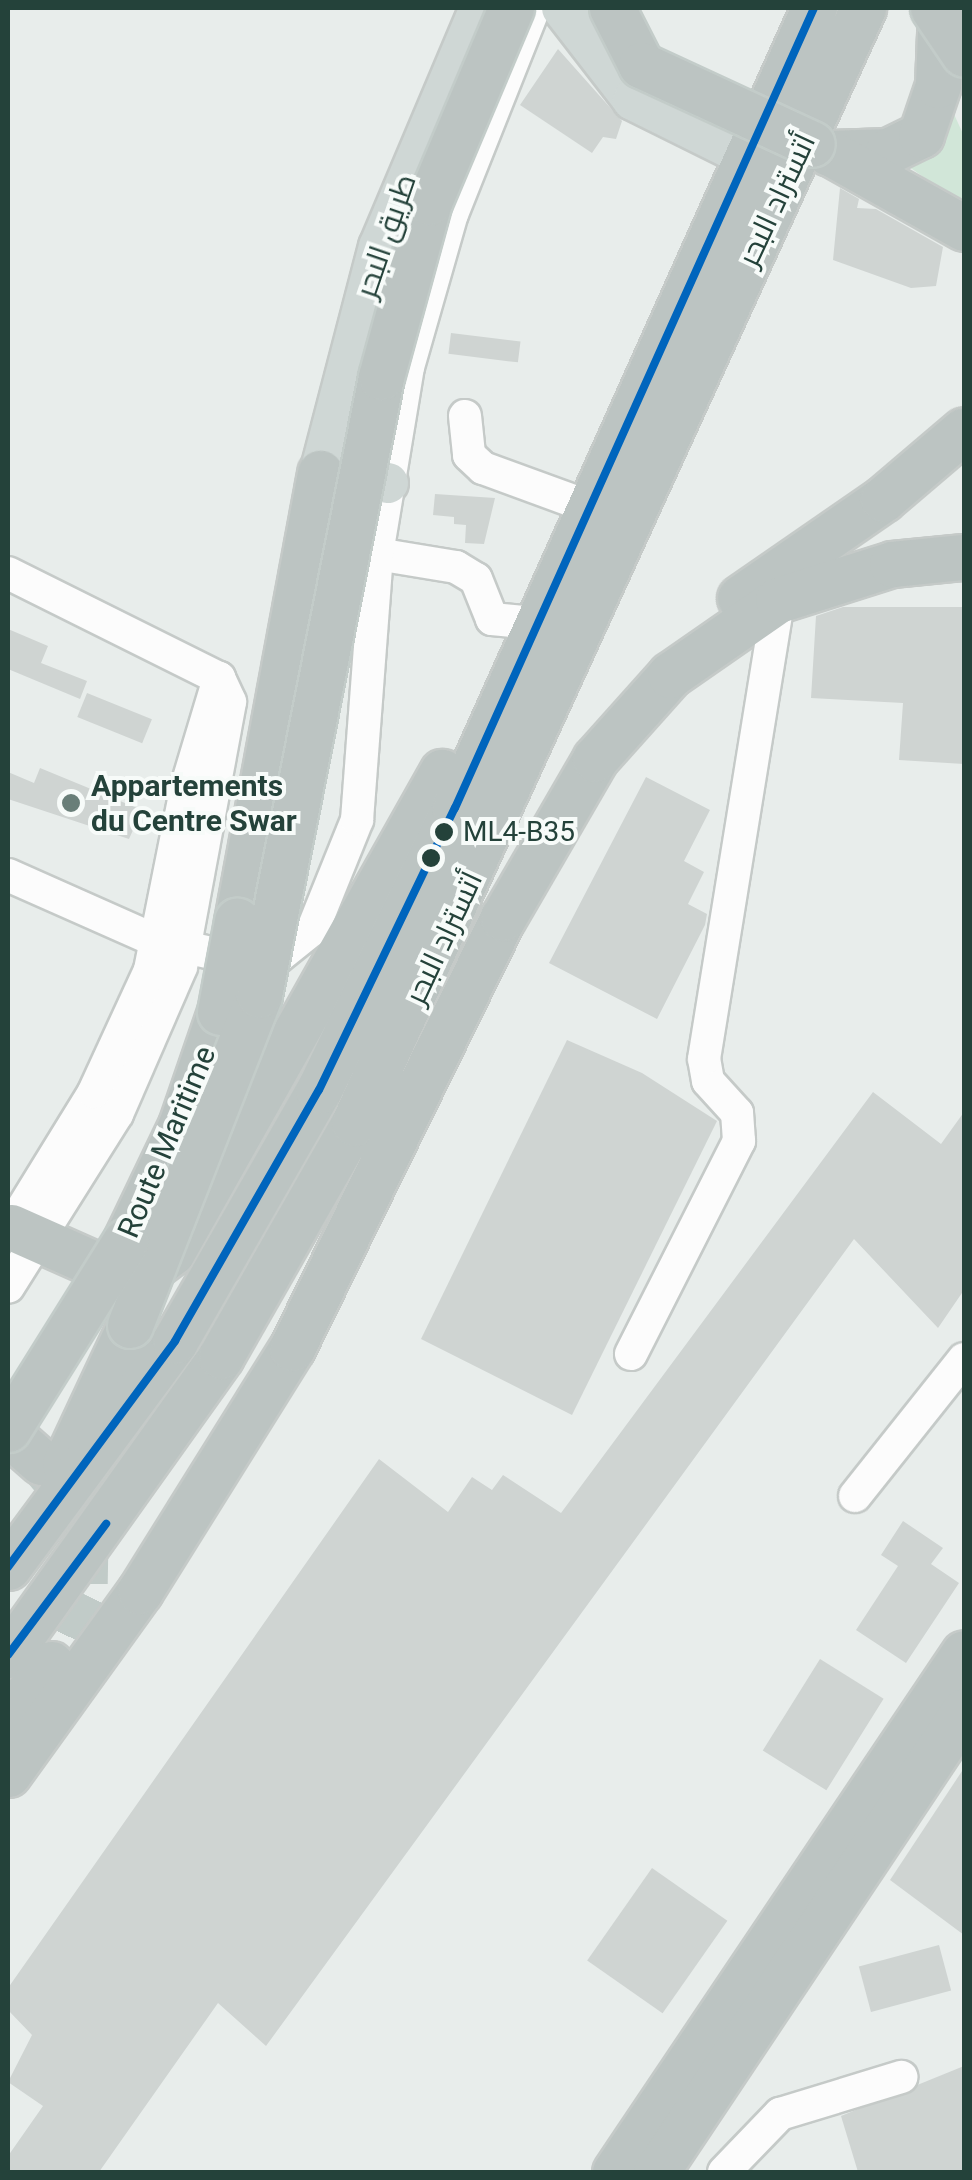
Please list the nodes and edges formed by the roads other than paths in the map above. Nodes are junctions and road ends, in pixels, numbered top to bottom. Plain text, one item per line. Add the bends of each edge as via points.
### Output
1 (480, 8) edge
2 (511, 8) edge
3 (534, 8) edge
4 (562, 8) edge
5 (612, 8) edge
6 (863, 8) edge
7 (802, 19) edge
8 (950, 28) edge
9 (964, 93) edge
10 (829, 153) junction
11 (746, 156) junction
12 (964, 228) edge
13 (465, 416) dead end
14 (964, 430) edge
15 (320, 473) junction
16 (388, 482) junction
17 (587, 506) junction
18 (378, 554) junction
19 (964, 557) edge
20 (8, 573) edge
21 (778, 600) junction
22 (526, 642) junction
23 (596, 759) junction
24 (8, 874) edge
25 (172, 945) junction
26 (420, 992) junction
27 (20, 1232) edge
28 (8, 1286) edge
29 (631, 1354) dead end
30 (964, 1359) edge
31 (8, 1431) edge
32 (41, 1462) tunnel mouth
33 (855, 1496) dead end
34 (52, 1513) junction
35 (8, 1567) edge
36 (964, 1653) edge
37 (8, 1654) edge
38 (51, 1664) tunnel mouth
39 (964, 1711) edge
40 (8, 1718) edge
41 (8, 1774) edge
42 (901, 2076) dead end
43 (615, 2172) edge
44 (656, 2172) edge
45 (724, 2172) edge

1 - 15 main road, طريق البحر via 379,247
2 - 34 highway, bridge via 429,202 380,377 259,995 130,1325 61,1472
3 - 16 street via 430,282
4 - 11 main road via 633,100
5 - 10 highway, bridge via 641,64
6 - 26 highway, أتستراد البحر
7 - 11 highway, أتستراد البحر
8 - 9 highway
8 - 10 highway via 922,134 888,150
10 - 12 highway
11 - 17 highway, أتستراد البحر
13 - 17 street via 468,455 483,468
14 - 23 highway via 883,500 700,625 657,666
15 - 16 main road
15 - 31 highway, Route Maritime, bridge via 220,1012 181,1125 125,1242
16 - 18 street
17 - 22 highway, أتستراد البحر
18 - 22 street via 456,567 476,580 492,619
18 - 25 street via 357,820 336,886 313,928 278,957
19 - 21 highway via 892,564
20 - 25 street via 219,678 230,702 229,730
21 - 23 highway via 670,676
21 - 29 street via 704,1059 708,1081 737,1113 739,1140
22 - 27 highway via 483,698 172,1252 139,1277 120,1276
22 - 34 highway, أتستراد البحر via 276,1172 175,1340
23 - 26 highway
23 - 41 highway via 503,918 292,1348 140,1591
24 - 25 street
25 - 27 street via 117,1114
26 - 37 highway, أتستراد البحر via 221,1356
27 - 28 street
30 - 33 street
31 - 32 highway
34 - 35 highway, أتستراد البحر
36 - 43 highway
38 - 40 highway
39 - 44 highway
42 - 45 street via 780,2114

